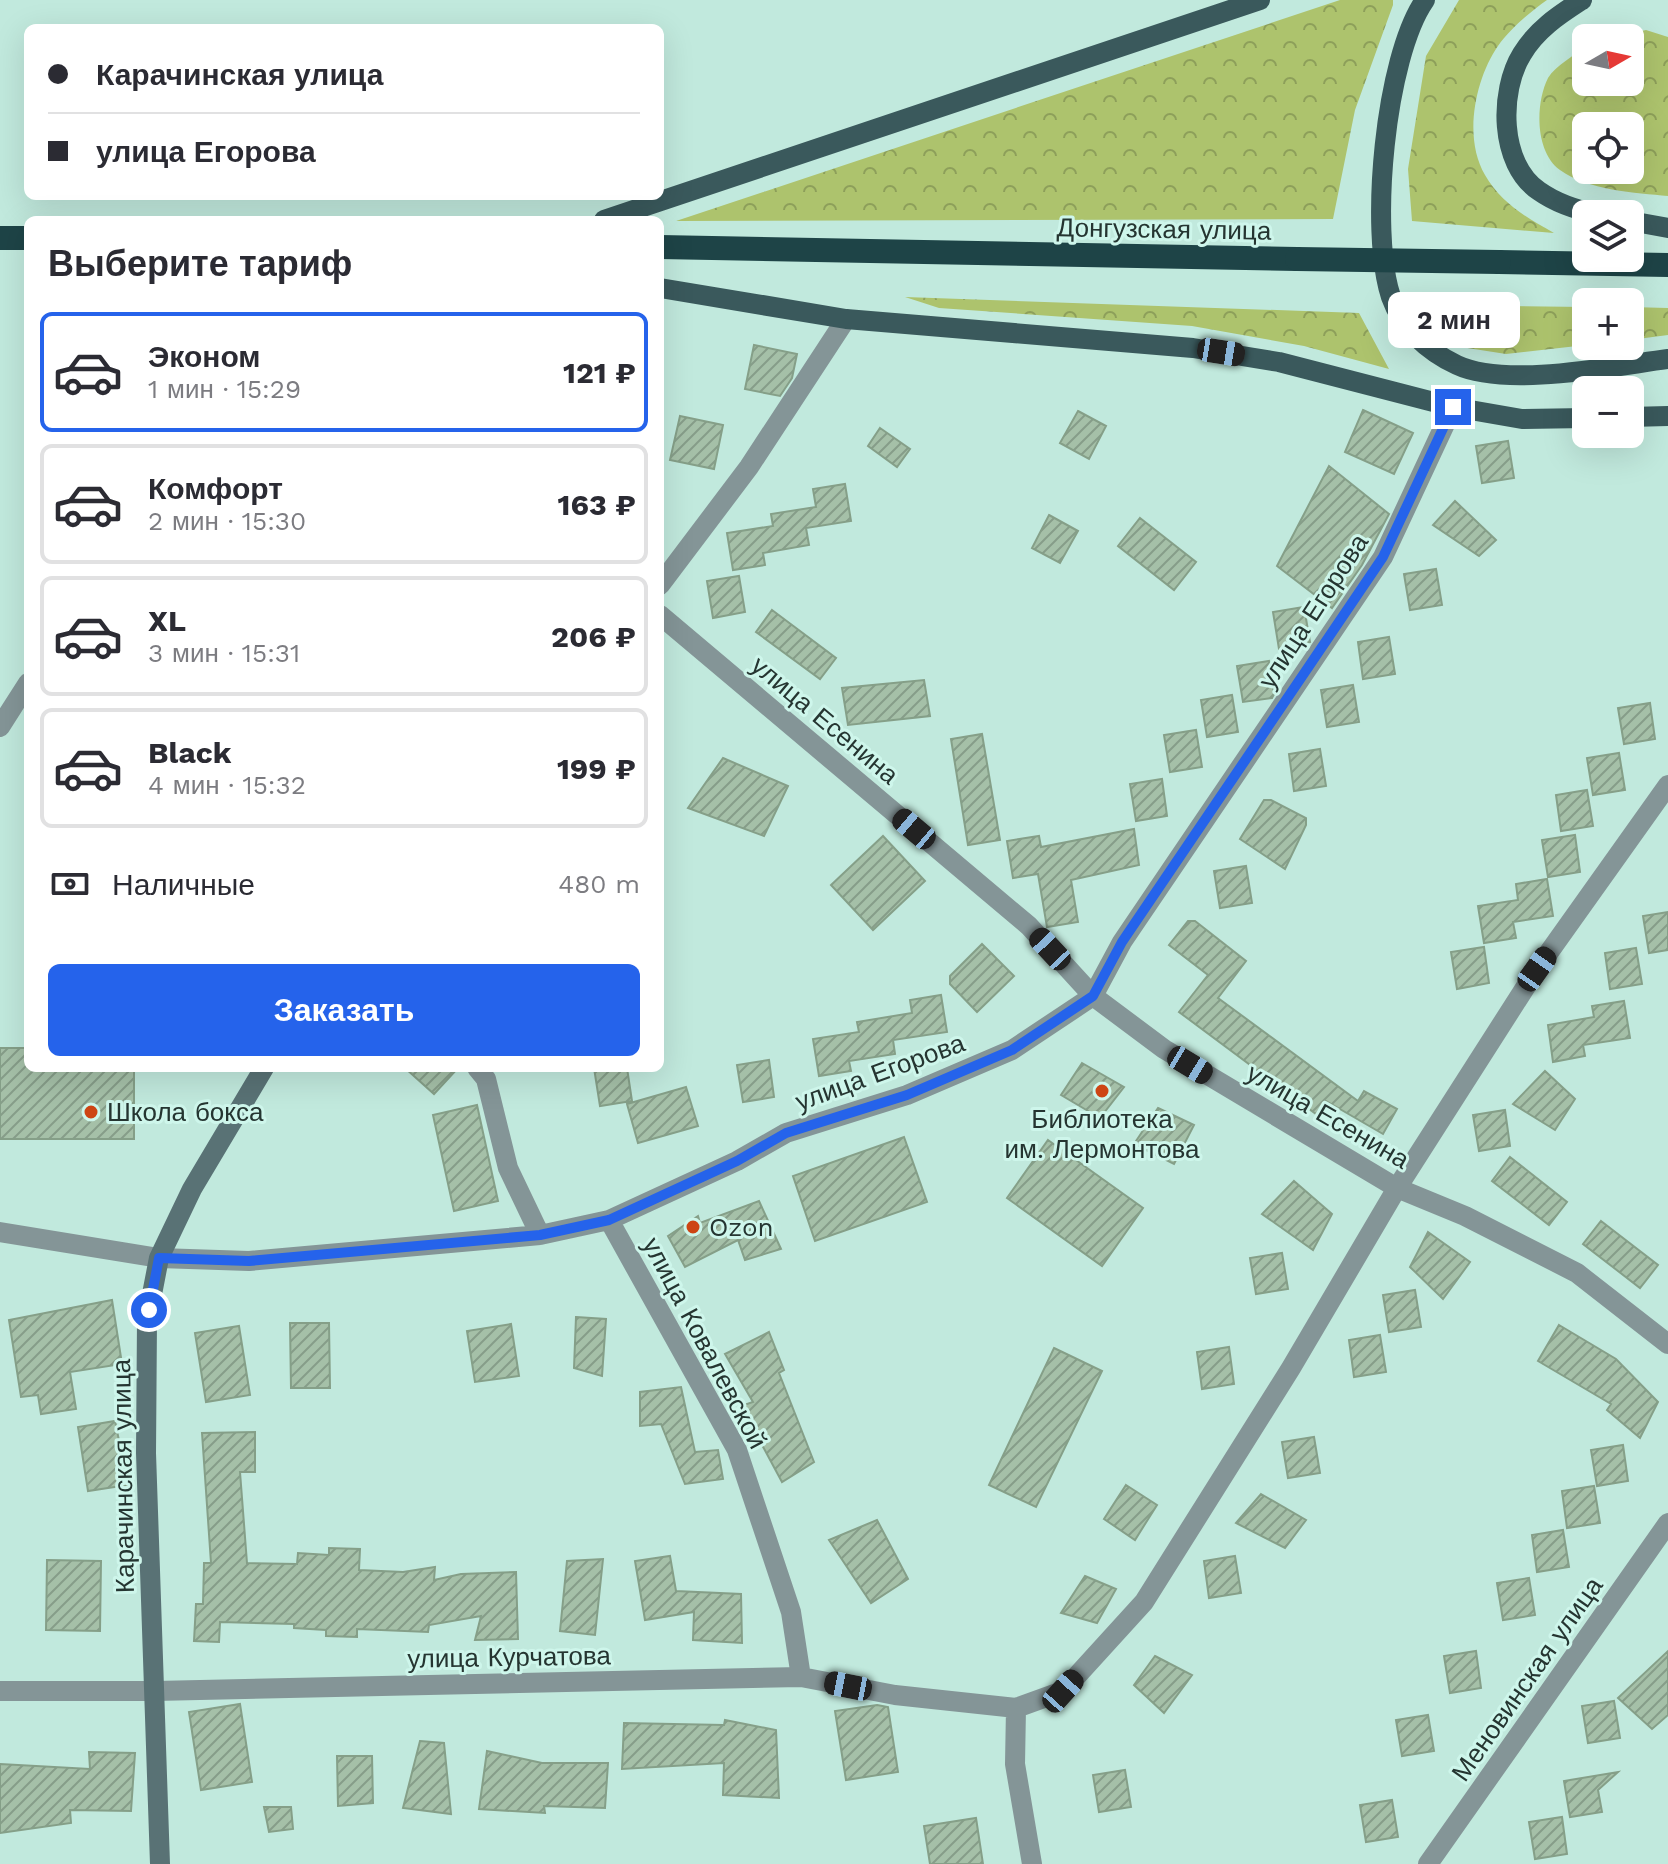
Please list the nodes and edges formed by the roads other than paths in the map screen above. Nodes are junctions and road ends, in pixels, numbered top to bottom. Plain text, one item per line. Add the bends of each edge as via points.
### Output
1 (1260, 0) edge
2 (1425, 0) edge
3 (1582, 0) edge
4 (664, 200) edge
5 (664, 200) edge
6 (1572, 208) edge
7 (616, 216) edge
8 (1644, 224) edge
9 (1668, 228) edge
10 (0, 238) edge
11 (24, 238) edge
12 (664, 247) edge
13 (1668, 265) edge
14 (664, 289) edge
15 (846, 319) junction
16 (1668, 359) edge
17 (1453, 407) junction
18 (1668, 416) edge
19 (1644, 417) edge
20 (1572, 418) edge
21 (664, 580) edge
22 (664, 618) edge
23 (24, 689) edge
24 (0, 727) edge
25 (1668, 785) edge
26 (1093, 996) junction
27 (262, 1072) edge
28 (480, 1072) edge
29 (1397, 1188) junction
30 (609, 1220) junction
31 (0, 1232) edge
32 (540, 1235) junction
33 (159, 1258) junction
34 (1668, 1344) edge
35 (1668, 1523) edge
36 (801, 1677) junction
37 (0, 1691) edge
38 (155, 1691) junction
39 (1016, 1708) junction
40 (160, 1864) edge
41 (1032, 1864) edge
42 (1428, 1864) edge

1 - 4 main road
2 - 16 main road via 1402,51 1383,173 1384,268 1407,329 1459,366 1500,374
3 - 6 main road via 1548,22 1522,54 1508,90 1507,128 1515,161 1537,190
5 - 7 main road
8 - 9 main road
10 - 11 highway
12 - 13 highway, Донгузская улица, bridge
14 - 15 main road
15 - 17 main road via 1193,348 1279,362
15 - 21 street via 749,467
17 - 20 main road via 1522,419
17 - 26 street, улица Егорова via 1383,557 1122,942
18 - 19 main road
22 - 26 street, улица Есенина via 1029,926
23 - 24 street
25 - 29 street via 1537,969
26 - 29 street, улица Есенина via 1164,1049
26 - 30 street, улица Егорова via 1012,1050 907,1095 786,1133
27 - 33 street, Карачинская улица via 192,1189
28 - 32 street via 508,1168
29 - 34 street, улица Есенина via 1577,1273
29 - 39 street via 1144,1602 1063,1691
30 - 32 street, улица Егорова
30 - 36 street, улица Ковалевской via 737,1450 791,1612
31 - 33 street, улица Егорова
32 - 33 street, улица Егорова via 249,1261
33 - 38 street, Карачинская улица via 147,1335
35 - 42 street, Меновинская улица
36 - 38 street, улица Курчатова
36 - 39 street, улица Курчатова via 895,1695
37 - 38 street, улица Курчатова
38 - 40 street, Карачинская улица
39 - 41 street via 1015,1764

